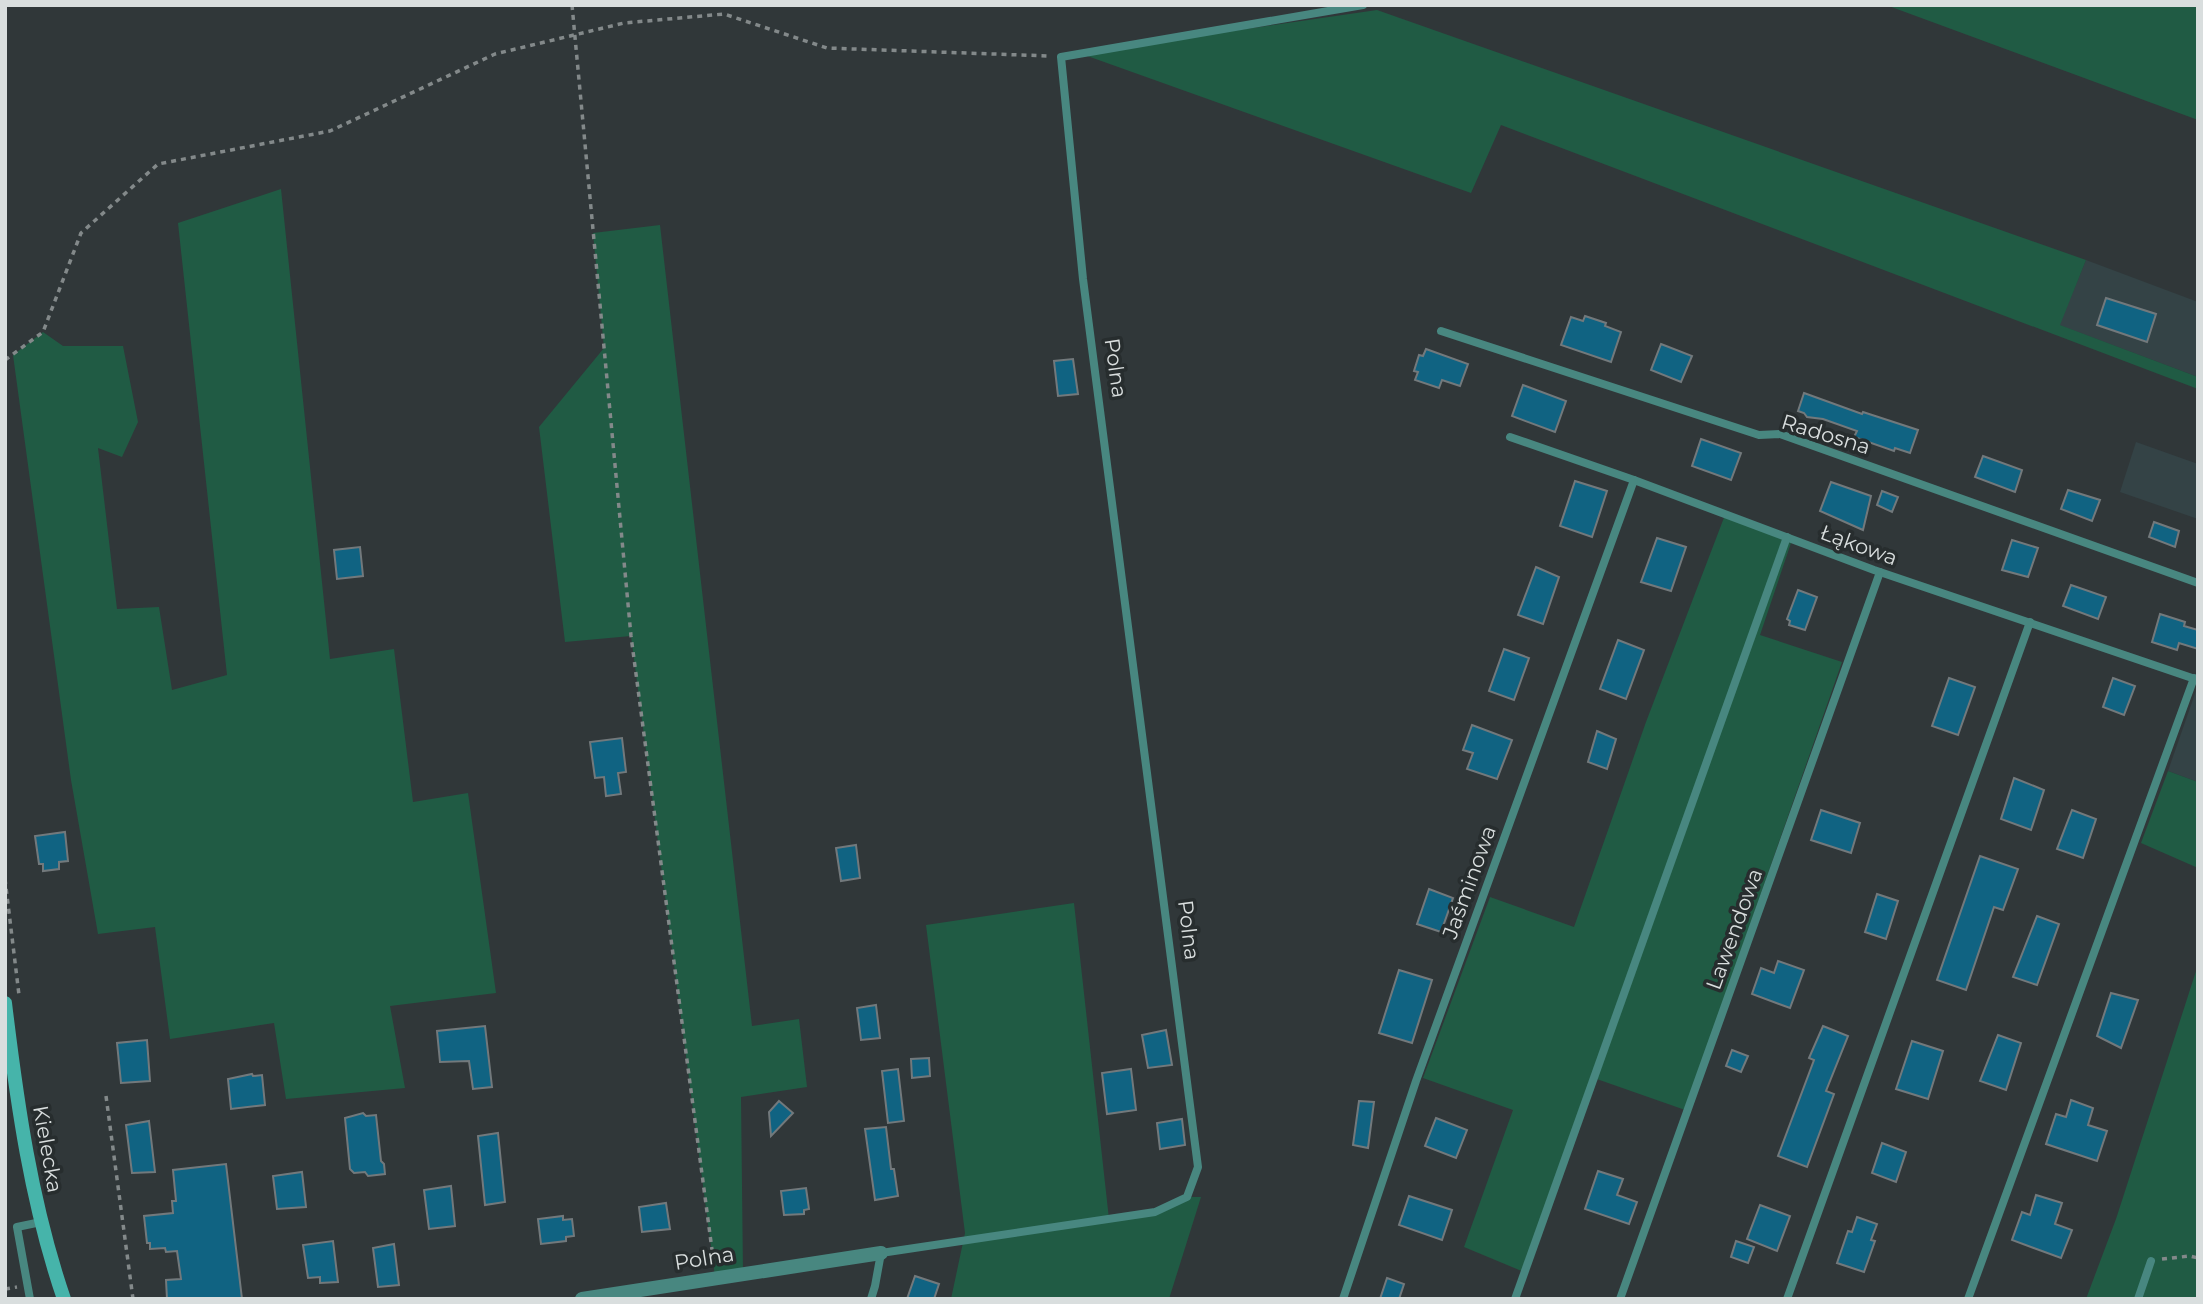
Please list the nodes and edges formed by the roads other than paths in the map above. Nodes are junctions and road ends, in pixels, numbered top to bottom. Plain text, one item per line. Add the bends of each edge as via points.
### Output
1 (1363, 5) edge
2 (1441, 331) dead end
3 (1510, 437) dead end
4 (1634, 480) junction
5 (1787, 537) junction
6 (1880, 572) junction
7 (2198, 583) edge
8 (2030, 622) junction
9 (2196, 679) edge
10 (5, 1003) edge
11 (41, 1222) junction
12 (881, 1253) junction
13 (2151, 1261) road end
14 (30, 1299) edge
15 (64, 1299) edge
16 (582, 1299) edge
17 (871, 1299) edge
18 (1343, 1299) edge
19 (1515, 1299) edge
20 (1620, 1299) edge
21 (1787, 1299) edge
22 (1968, 1299) edge
23 (2138, 1299) edge

1 - 12 lane, Polna via 1061,57 1083,279 1198,1167 1186,1197 1155,1212
2 - 7 lane, Radosna via 1759,435 1780,434
3 - 4 lane, Łąkowa
4 - 5 lane, Łąkowa
4 - 18 lane, Jaśminowa via 1416,1081
5 - 6 lane, Łąkowa
5 - 19 lane
6 - 8 lane, Łąkowa
6 - 20 lane, Lawendowa
8 - 9 lane, Łąkowa
8 - 21 lane
9 - 22 lane
10 - 11 street, Kielecka via 20,1118
11 - 14 lane via 17,1227
11 - 15 street, Kielecka
12 - 16 street, Polna
12 - 17 lane
13 - 23 lane

